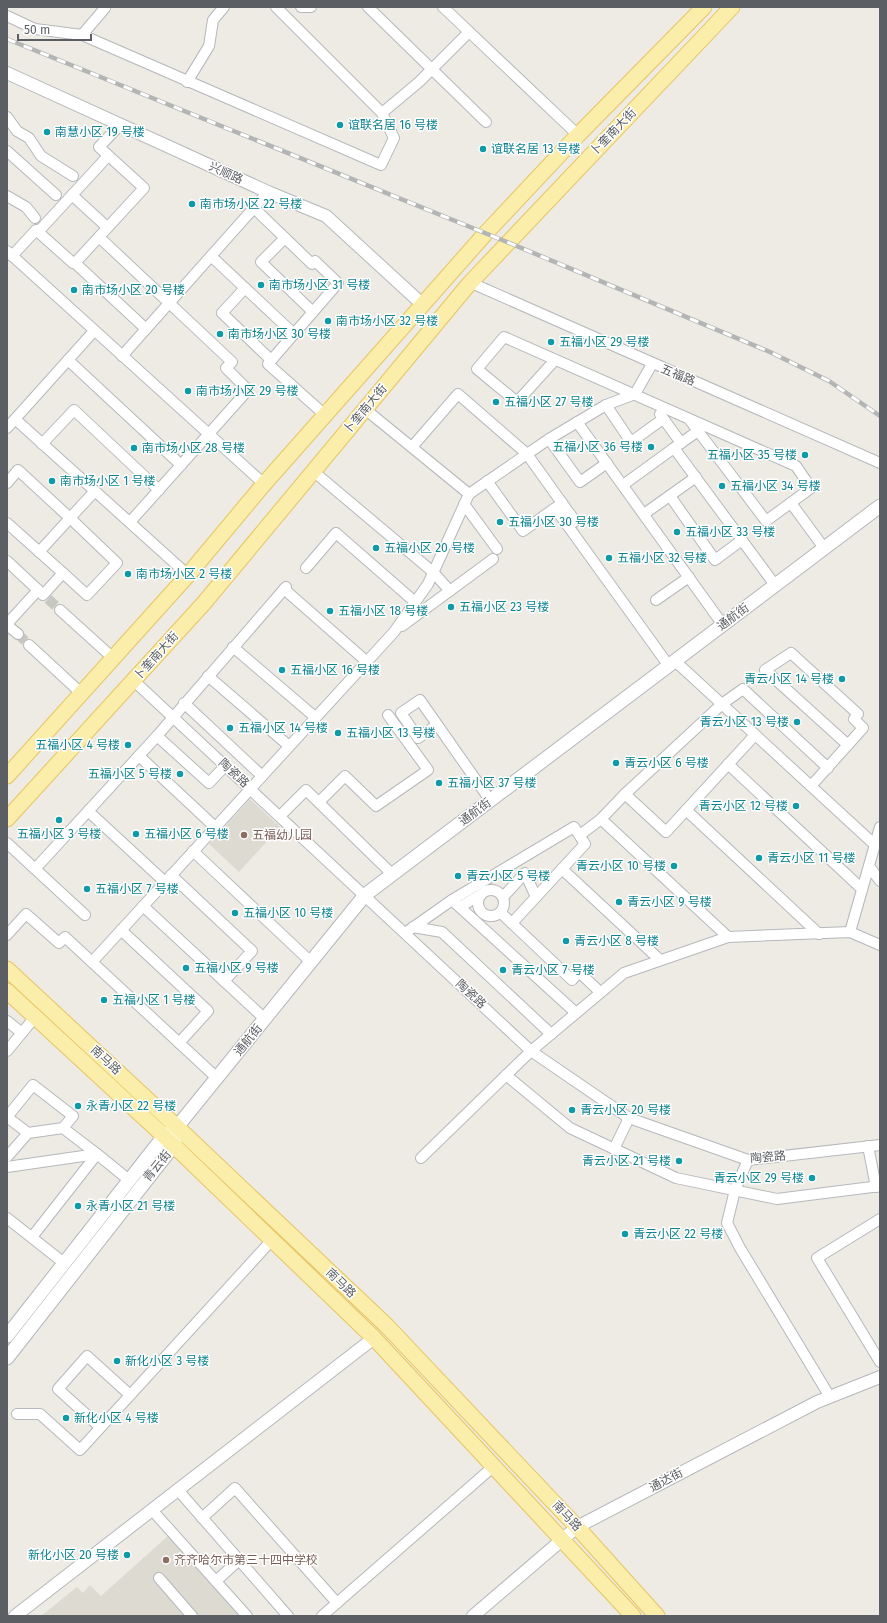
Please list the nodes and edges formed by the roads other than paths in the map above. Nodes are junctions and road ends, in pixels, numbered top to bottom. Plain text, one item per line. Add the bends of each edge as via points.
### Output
1 (104, 7) edge
2 (224, 7) edge
3 (276, 7) edge
4 (301, 7) edge
5 (311, 7) edge
6 (368, 7) edge
7 (443, 7) edge
8 (704, 7) edge
9 (732, 7) edge
10 (7, 16) edge
11 (469, 32) junction
12 (82, 35) junction
13 (432, 69) junction
14 (7, 74) edge
15 (187, 82) junction
16 (382, 113) junction
17 (7, 117) edge
18 (486, 122) dead end
19 (120, 125) junction
20 (578, 135) junction
21 (7, 150) edge
22 (108, 156) junction
23 (73, 176) dead end
24 (268, 192) junction
25 (56, 194) dead end
26 (72, 195) junction
27 (7, 196) edge
28 (254, 208) junction
29 (34, 218) dead end
30 (108, 228) junction
31 (38, 232) junction
32 (99, 237) junction
33 (285, 238) junction
34 (10, 253) edge
35 (211, 256) junction
36 (73, 263) dead end
37 (476, 285) dead end
38 (245, 288) junction
39 (169, 303) junction
40 (423, 304) junction
41 (313, 312) junction
42 (146, 329) junction
43 (94, 331) junction
44 (294, 334) junction
45 (122, 356) junction
46 (68, 360) junction
47 (271, 360) junction
48 (555, 360) junction
49 (652, 364) junction
50 (635, 394) junction
51 (650, 401) junction
52 (606, 405) junction
53 (365, 409) junction
54 (325, 415) junction
55 (15, 419) junction
56 (663, 419) junction
57 (689, 419) junction
58 (577, 422) junction
59 (7, 428) edge
60 (698, 430) junction
61 (209, 434) junction
62 (549, 439) junction
63 (42, 444) junction
64 (678, 445) junction
65 (412, 447) junction
66 (527, 454) junction
67 (606, 463) junction
68 (880, 463) edge
69 (181, 466) junction
70 (313, 471) junction
71 (696, 478) junction
72 (487, 481) junction
73 (7, 483) edge
74 (264, 484) junction
75 (623, 485) junction
76 (159, 490) junction
77 (95, 491) junction
78 (469, 494) junction
79 (670, 496) junction
80 (791, 503) junction
81 (464, 504) junction
82 (558, 506) junction
83 (880, 506) edge
84 (644, 514) junction
85 (70, 518) junction
86 (130, 522) junction
87 (7, 523) edge
88 (742, 540) junction
89 (824, 548) junction
90 (39, 552) junction
91 (7, 561) edge
92 (306, 568) dead end
93 (433, 572) junction
94 (63, 573) junction
95 (188, 575) junction
96 (689, 577) junction
97 (775, 585) junction
98 (450, 591) junction
99 (43, 595) junction
100 (656, 600) dead end
101 (415, 602) junction
102 (60, 610) tunnel mouth
103 (7, 625) edge
104 (723, 625) junction
105 (394, 632) junction
106 (18, 634) tunnel mouth
107 (29, 645) tunnel mouth
108 (234, 647) junction
109 (113, 658) junction
110 (366, 661) junction
111 (672, 663) junction
112 (208, 676) junction
113 (133, 680) junction
114 (81, 693) junction
115 (184, 703) junction
116 (722, 704) junction
117 (388, 715) dead end
118 (315, 717) junction
119 (174, 718) junction
120 (437, 725) dead end
121 (755, 734) junction
122 (157, 736) junction
123 (848, 745) junction
124 (289, 746) junction
125 (139, 756) junction
126 (728, 764) junction
127 (225, 766) junction
128 (828, 768) junction
129 (7, 776) edge
130 (262, 776) junction
131 (811, 786) junction
132 (250, 789) junction
133 (625, 794) junction
134 (490, 800) junction
135 (318, 802) junction
136 (686, 810) junction
137 (88, 811) junction
138 (280, 816) junction
139 (7, 819) edge
140 (601, 819) junction
141 (215, 827) junction
142 (880, 827) edge
143 (580, 836) junction
144 (7, 843) edge
145 (877, 849) edge
146 (193, 851) junction
147 (870, 863) junction
148 (35, 869) junction
149 (562, 870) junction
150 (392, 874) junction
151 (168, 878) junction
152 (880, 881) edge
153 (862, 889) junction
154 (365, 895) junction
155 (480, 895) junction
156 (503, 897) junction
157 (536, 897) junction
158 (456, 903) junction
159 (143, 906) junction
160 (501, 912) junction
161 (85, 915) dead end
162 (512, 923) junction
163 (122, 930) junction
164 (409, 930) junction
165 (850, 932) junction
166 (819, 934) junction
167 (7, 935) edge
168 (728, 937) junction
169 (880, 945) edge
170 (660, 960) junction
171 (92, 962) junction
172 (311, 962) junction
173 (7, 969) edge
174 (224, 981) junction
175 (7, 992) edge
176 (600, 992) junction
177 (576, 1013) junction
178 (35, 1017) junction
179 (265, 1019) junction
180 (7, 1021) edge
181 (22, 1033) junction
182 (551, 1034) junction
183 (179, 1043) junction
184 (7, 1051) edge
185 (531, 1051) junction
186 (506, 1075) junction
187 (217, 1078) junction
188 (629, 1118) junction
189 (177, 1127) junction
190 (63, 1128) junction
191 (28, 1133) junction
192 (169, 1140) junction
193 (880, 1145) edge
194 (868, 1146) junction
195 (614, 1149) junction
196 (97, 1154) junction
197 (7, 1157) edge
198 (421, 1158) dead end
199 (748, 1160) junction
200 (7, 1167) edge
201 (130, 1180) junction
202 (878, 1187) edge
203 (735, 1190) junction
204 (7, 1218) edge
205 (880, 1219) edge
206 (32, 1237) junction
207 (272, 1240) junction
208 (64, 1263) junction
209 (7, 1336) edge
210 (374, 1338) junction
211 (7, 1358) edge
212 (880, 1362) edge
213 (880, 1377) edge
214 (130, 1395) junction
215 (830, 1397) junction
216 (17, 1414) dead end
217 (100, 1427) junction
218 (494, 1466) junction
219 (178, 1490) junction
220 (152, 1510) junction
221 (202, 1518) junction
222 (577, 1527) junction
223 (562, 1539) junction
224 (239, 1560) junction
225 (158, 1578) dead end
226 (216, 1581) junction
227 (337, 1603) junction
228 (15, 1616) edge
229 (192, 1616) edge
230 (247, 1616) edge
231 (288, 1616) edge
232 (322, 1616) edge
233 (473, 1616) edge
234 (633, 1616) edge
235 (657, 1616) edge

1 - 12 street via 106,8
2 - 15 street via 213,20 209,46
3 - 16 street
4 - 5 street
6 - 13 street
7 - 11 street
8 - 20 main road, 卜奎南大街
9 - 53 main road, 卜奎南大街 via 507,242
10 - 12 street via 35,29
11 - 13 street
11 - 20 street
12 - 15 street
13 - 16 street
13 - 18 street
14 - 19 street, 兴顺路
15 - 16 street via 381,165 394,138
17 - 23 street via 18,131 29,138 41,156
19 - 22 street via 99,147
19 - 24 street, 兴顺路
20 - 40 main road, 卜奎南大街
21 - 25 street
22 - 26 street
22 - 30 street via 144,188
24 - 28 street
24 - 40 street, 兴顺路 via 326,216
26 - 30 street
26 - 31 street
27 - 29 street via 26,207
28 - 33 street
28 - 35 street
30 - 32 street
31 - 34 street via 36,230
31 - 36 street
32 - 39 street
32 - 42 street via 74,263
33 - 41 street via 261,262
33 - 41 street via 312,264 315,261 338,283
34 - 43 street
35 - 38 street
35 - 39 street
37 - 49 street, 五福路
38 - 44 street
38 - 47 street via 222,313
39 - 42 street
39 - 61 street via 232,362 226,368 248,390
40 - 54 main road, 卜奎南大街
41 - 44 street
42 - 45 street
43 - 45 street
43 - 46 street
44 - 47 street
45 - 61 street
46 - 55 street
46 - 69 street
47 - 54 street via 268,364
48 - 48 street via 504,337 477,369 516,402
48 - 50 street
49 - 50 street
49 - 68 street, 五福路
50 - 51 street
50 - 52 street
51 - 56 street
51 - 57 street
52 - 56 street via 631,442
52 - 58 street
53 - 65 street
53 - 70 main road, 卜奎南大街
54 - 74 main road, 卜奎南大街
55 - 59 street
55 - 63 street
56 - 64 street
57 - 60 street
57 - 80 street via 796,466 811,488
58 - 62 street
58 - 67 street
60 - 64 street
60 - 80 street via 766,521
61 - 69 street
61 - 74 street
62 - 66 street
62 - 67 street via 580,482
63 - 76 street via 74,410
63 - 77 street
64 - 71 street
64 - 75 street
65 - 66 street via 458,394
65 - 78 street
66 - 72 street
66 - 82 street
67 - 75 street
69 - 76 street
70 - 93 street
70 - 113 main road, 卜奎南大街 via 204,603
71 - 79 street
71 - 88 street
72 - 78 street
72 - 82 street via 524,531
73 - 85 street via 18,470
74 - 95 main road, 卜奎南大街
75 - 84 street
76 - 86 street
77 - 85 street
77 - 86 street
78 - 81 street
79 - 84 street
79 - 88 street via 715,560
80 - 89 street
81 - 93 street
81 - 98 street via 495,554
82 - 111 street via 568,526
83 - 89 main road, 通航街
84 - 96 street
85 - 90 street
85 - 94 street via 117,563 87,595
86 - 95 street
87 - 90 street
88 - 97 street
89 - 97 main road, 通航街
90 - 94 street
91 - 99 street
92 - 101 street via 336,533
93 - 98 street
93 - 101 street
94 - 99 street
95 - 109 main road, 卜奎南大街
96 - 100 street
96 - 104 street
97 - 104 main road, 通航街
98 - 105 street
99 - 103 street
101 - 105 street
102 - 109 street
103 - 106 street
104 - 111 main road, 通航街
105 - 110 street
107 - 114 street
108 - 110 street via 285,588
108 - 112 street
108 - 118 street
109 - 114 main road, 卜奎南大街
110 - 118 street
111 - 116 street
111 - 134 main road, 通航街
112 - 115 street
112 - 124 street
113 - 119 street, 陶瓷路
113 - 139 main road, 卜奎南大街
114 - 129 main road, 卜奎南大街
115 - 119 street
115 - 130 street
116 - 121 street
116 - 128 street via 743,689
116 - 133 street
117 - 135 street via 428,770 376,806 345,776
118 - 124 street
119 - 122 street
119 - 127 street, 陶瓷路
120 - 134 street
121 - 126 street
121 - 131 street
122 - 125 street
122 - 127 street via 209,783
123 - 123 street via 863,728 854,719 858,714 791,653 765,670
123 - 128 street
124 - 130 street
125 - 137 street
125 - 141 street
126 - 136 street
126 - 153 street
127 - 132 street, 陶瓷路
128 - 131 street
130 - 132 street
131 - 145 street
132 - 138 street, 陶瓷路
132 - 141 street
133 - 136 street via 666,832
133 - 140 street
134 - 150 main road, 通航街
135 - 138 street via 306,790
135 - 150 street
136 - 166 street
137 - 148 street
137 - 151 street
138 - 154 street, 陶瓷路
140 - 143 street
140 - 168 street
141 - 146 street
142 - 145 street
143 - 149 street via 585,844
143 - 158 street via 574,827
144 - 148 street
145 - 147 street
146 - 151 street
146 - 172 street
147 - 152 street
147 - 153 street
148 - 161 street
149 - 157 street
149 - 170 street
150 - 154 main road, 通航街
151 - 159 street
151 - 174 street via 252,951
153 - 165 street
154 - 164 street, 陶瓷路
154 - 172 main road, 通航街
155 - 156 street via 492,890
155 - 158 street
155 - 160 street via 478,904 485,915 493,916
156 - 157 street via 525,873
156 - 160 street via 504,905
157 - 162 street
158 - 164 street
158 - 177 street
159 - 163 street
159 - 174 street
160 - 162 street
162 - 176 street via 572,980 579,972
163 - 171 street
163 - 183 street via 208,1011
164 - 182 street via 442,932
164 - 185 street, 陶瓷路
165 - 166 street
165 - 169 street
166 - 168 street
167 - 171 street via 26,914 59,943 65,937
168 - 170 street
170 - 176 street via 624,972
171 - 183 street
172 - 179 main road, 通航街
173 - 189 main road, 南马路
174 - 179 street
175 - 178 main road, 南马路
176 - 177 street
177 - 182 street
178 - 181 street
178 - 192 main road, 南马路
179 - 187 main road, 通航街
180 - 181 street
181 - 184 street
182 - 185 street
183 - 187 street
185 - 186 street
185 - 188 street, 陶瓷路
186 - 195 street via 570,1128
186 - 198 street
187 - 189 main road, 通航街
188 - 195 street
188 - 199 street, 陶瓷路
189 - 192 main road, 青云街
189 - 222 main road, 南马路 via 387,1326
190 - 191 street
190 - 191 street via 73,1116 33,1085 7,1117
190 - 196 street
191 - 197 street
192 - 201 main road, 青云街
192 - 207 main road, 南马路
192 - 211 main road, 青云街
193 - 194 street, 陶瓷路
194 - 199 street, 陶瓷路
194 - 202 street
195 - 203 street via 676,1178
196 - 200 street
196 - 201 street
196 - 206 street
199 - 203 street
201 - 208 main road, 青云街
202 - 203 street via 777,1199
203 - 215 street via 727,1223
204 - 206 street
205 - 212 street via 817,1258
206 - 208 street
207 - 210 main road, 南马路
207 - 214 street
208 - 209 main road, 青云街
210 - 218 main road, 南马路
210 - 219 street
213 - 215 street, 通达街
214 - 217 street
214 - 217 street via 87,1356 58,1389
215 - 222 street, 通达街
216 - 217 street via 40,1414 80,1450
218 - 223 main road, 南马路
218 - 227 street
219 - 220 street
219 - 221 street
220 - 226 street
220 - 228 street
221 - 224 street
221 - 227 street via 235,1488
222 - 223 street, 通达街
222 - 235 main road, 南马路
223 - 233 street, 通达街
223 - 234 main road, 南马路
224 - 226 street
224 - 231 street
225 - 229 street
226 - 230 street
227 - 232 street

